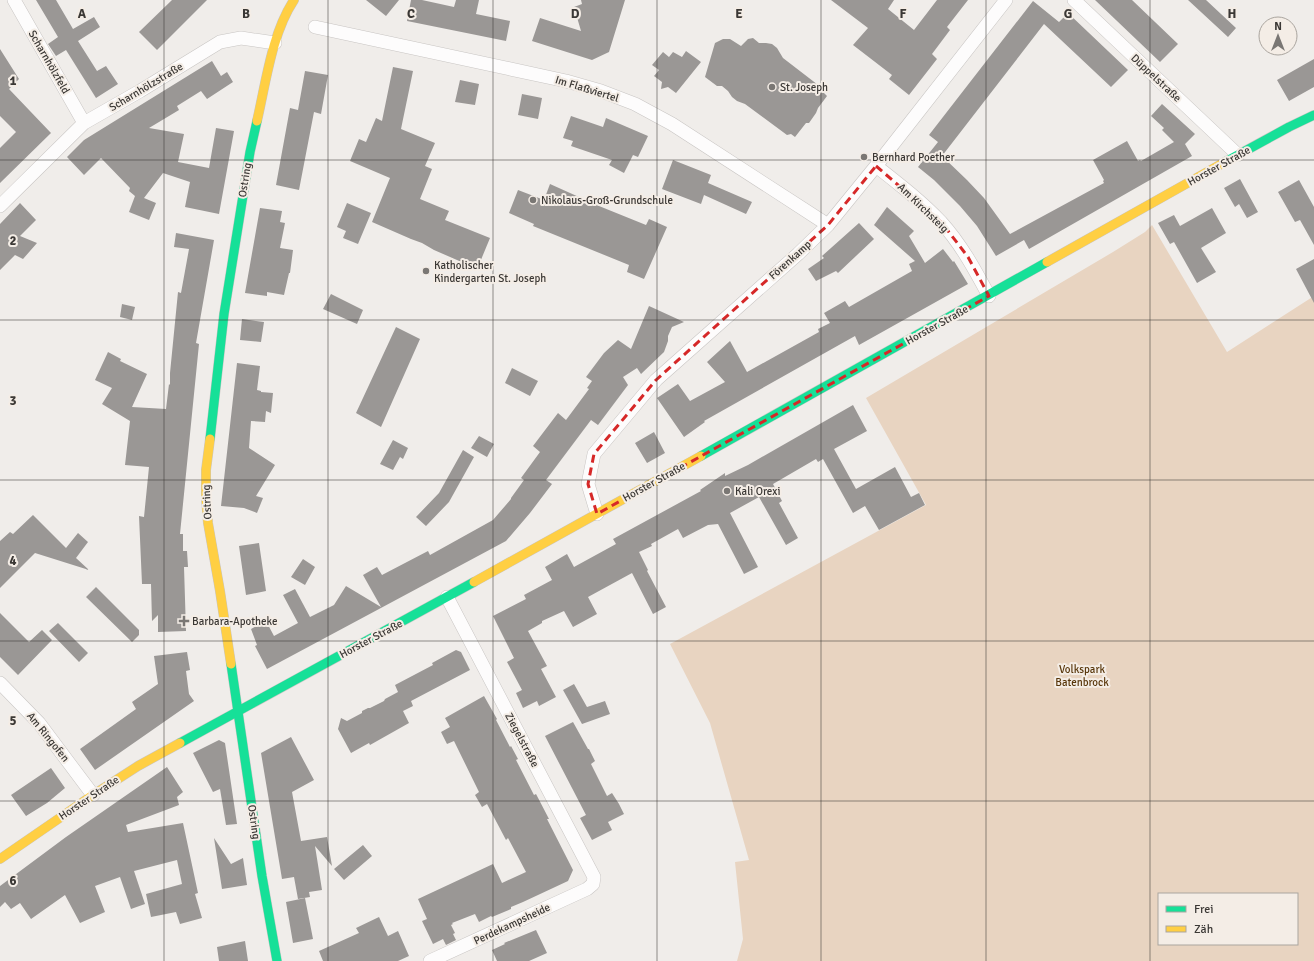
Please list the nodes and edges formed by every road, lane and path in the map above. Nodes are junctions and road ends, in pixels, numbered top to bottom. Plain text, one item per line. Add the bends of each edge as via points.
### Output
1 (14, 0) edge
2 (294, 0) edge
3 (1006, 0) edge
4 (1074, 0) edge
5 (315, 27) dead end
6 (275, 43) junction
7 (1314, 115) edge
8 (84, 123) junction
9 (1238, 155) junction
10 (878, 164) junction
11 (0, 206) edge
12 (828, 226) junction
13 (989, 296) junction
14 (597, 514) junction
15 (448, 597) junction
16 (0, 683) edge
17 (239, 710) junction
18 (93, 795) junction
19 (0, 859) edge
20 (593, 884) joint
21 (277, 961) edge
22 (430, 961) edge

1 - 8 street, Scharnhölzfeld
2 - 6 main road via 286,12
3 - 10 street, Förenkamp
4 - 9 street, Düppelstraße
5 - 12 street, Im Flaßviertel via 566,81 635,104 672,124
6 - 8 street, Scharnhölzstraße via 241,38 220,42
6 - 17 main road, Ostring via 249,159 224,314 206,470 208,523
7 - 9 main road, Horster Straße
8 - 11 street, Scharnhölzstraße
9 - 13 main road, Horster Straße
10 - 12 street, Förenkamp
10 - 13 street, Am Kirchsteig via 942,223 968,258
12 - 14 street, Förenkamp via 656,380 594,454 588,484
13 - 14 main road, Horster Straße
14 - 15 main road, Horster Straße
15 - 17 main road, Horster Straße
15 - 20 street, Ziegelstraße via 594,877
16 - 18 street, Am Ringofen via 39,723
17 - 18 main road, Horster Straße via 138,766
17 - 21 main road, Ostring via 262,876
18 - 19 main road, Horster Straße
20 - 22 street, Perdekampsheide via 573,896

